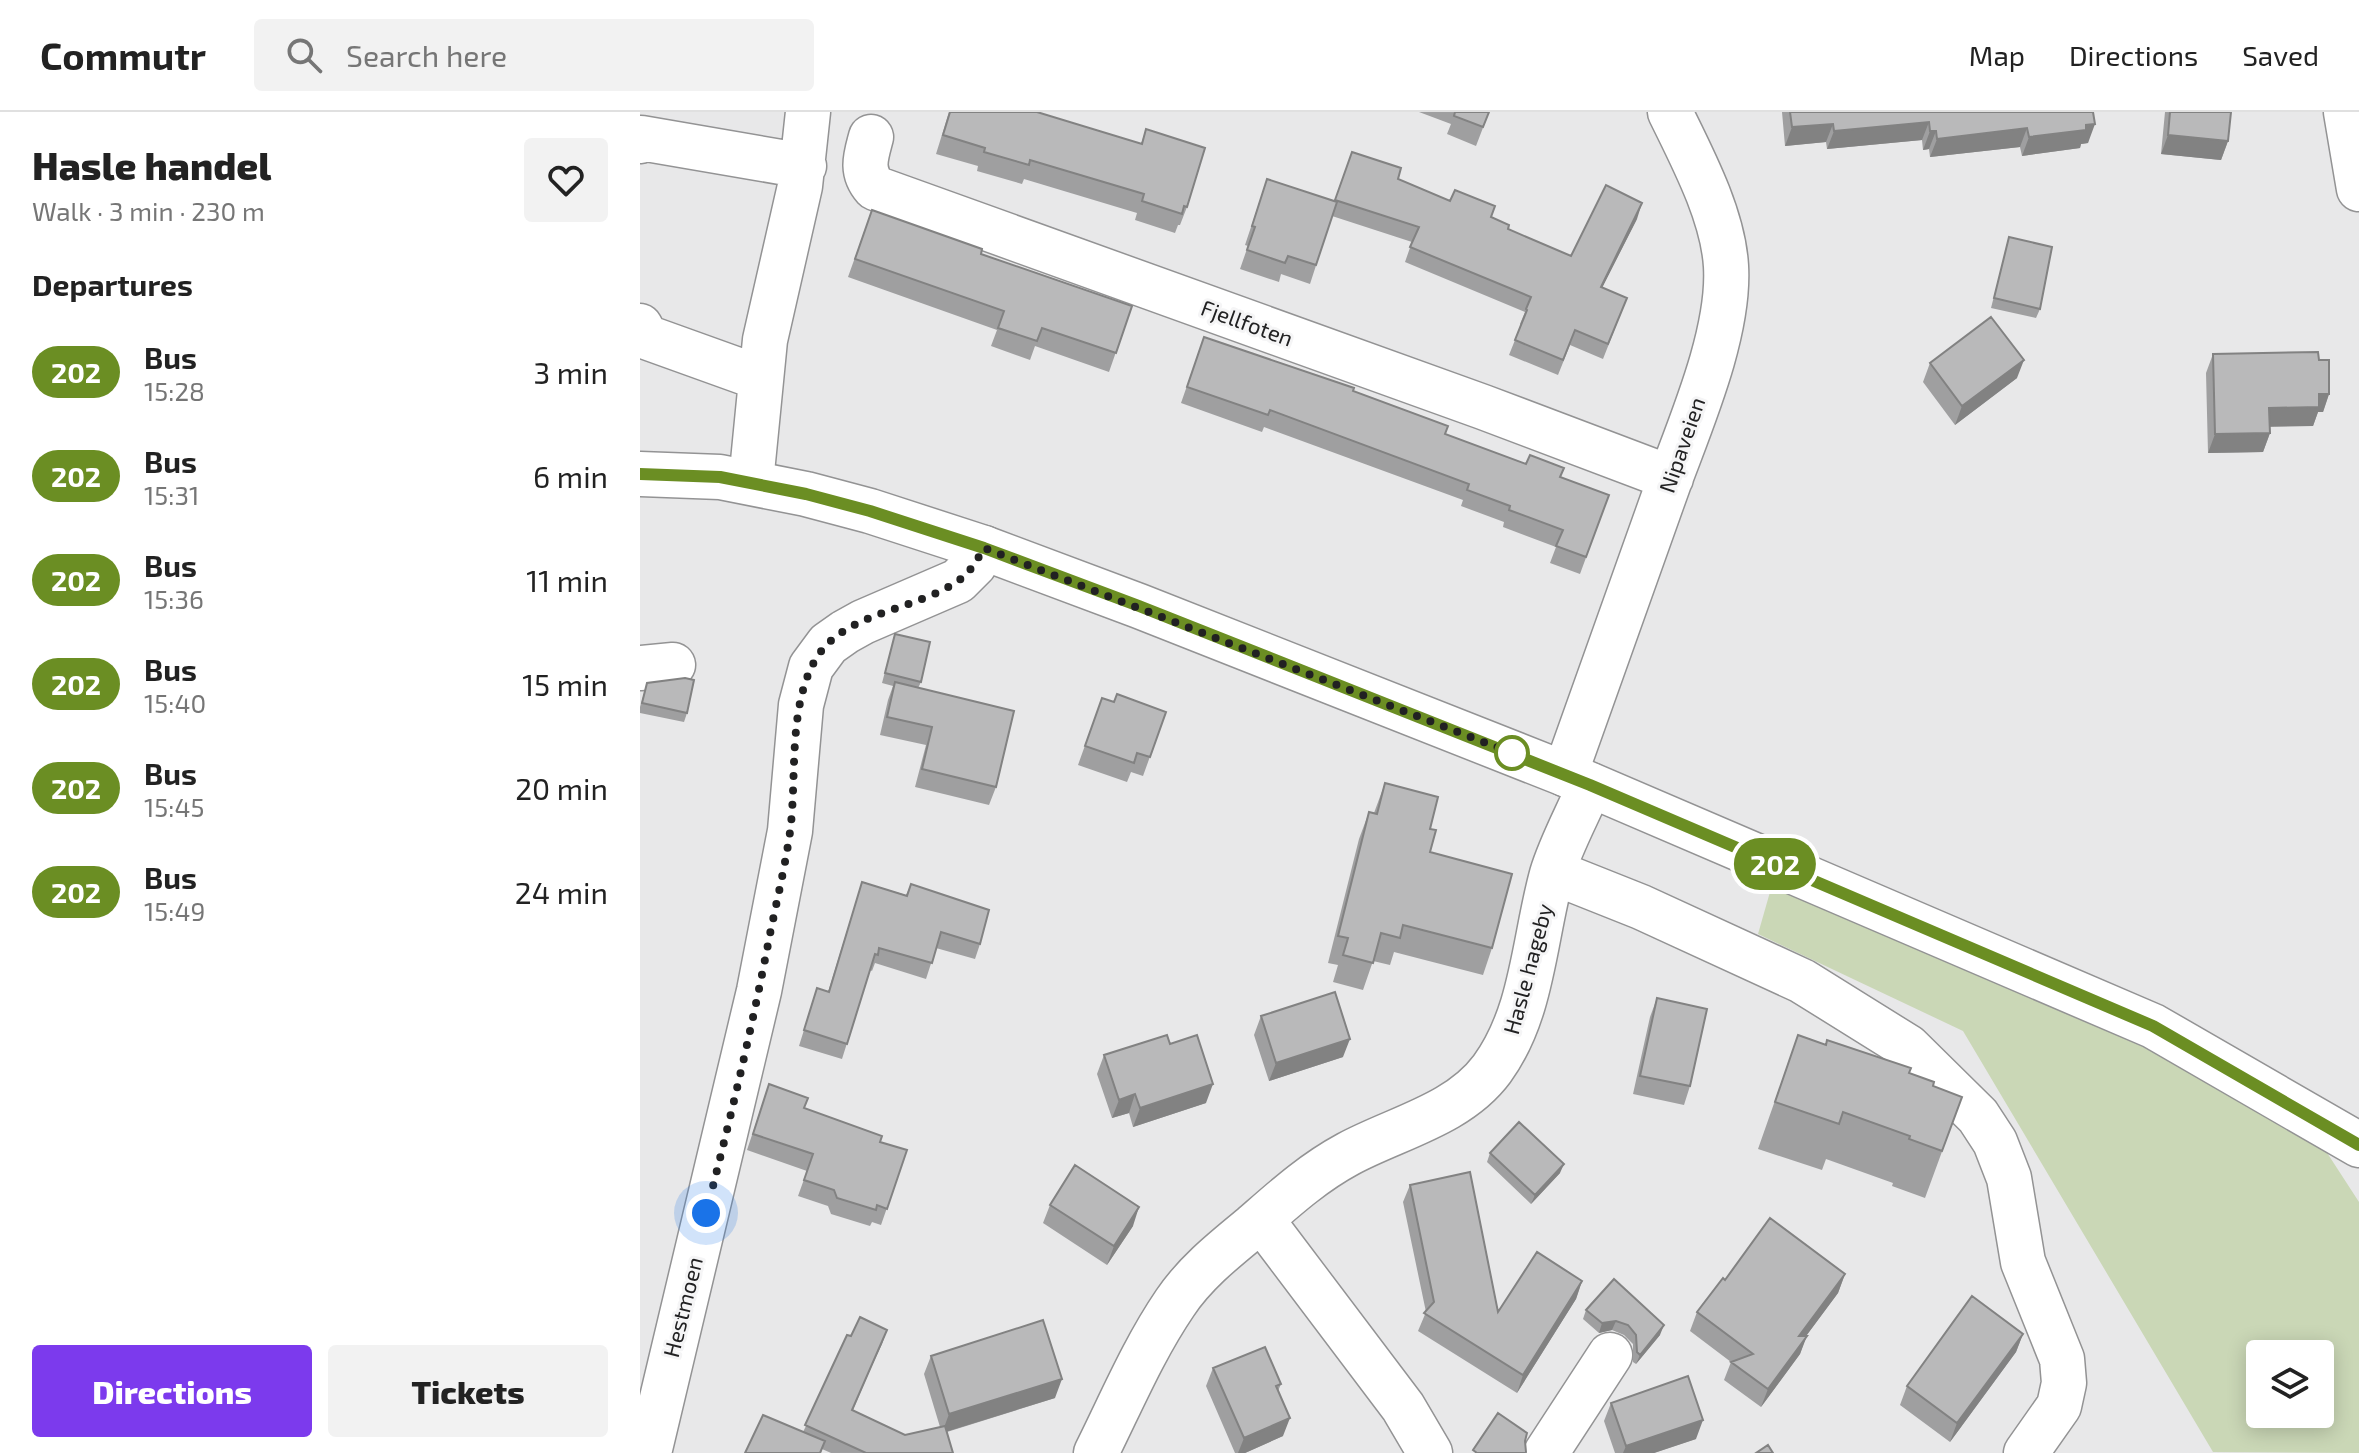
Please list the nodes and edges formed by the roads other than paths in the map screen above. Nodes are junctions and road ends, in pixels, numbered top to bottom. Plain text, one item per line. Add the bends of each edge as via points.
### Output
1 (808, 112) edge
2 (1670, 112) edge
3 (2346, 112) edge
4 (871, 137) dead end
5 (640, 141) edge
6 (804, 166) junction
7 (2359, 189) edge
8 (640, 326) edge
9 (760, 378) junction
10 (640, 474) edge
11 (1671, 478) junction
12 (751, 482) junction
13 (984, 548) junction
14 (1577, 780) junction
15 (1553, 872) junction
16 (2359, 1145) edge
17 (1261, 1219) junction
18 (1610, 1355) dead end
19 (649, 1453) edge
20 (1096, 1453) edge
21 (1430, 1453) edge
22 (1546, 1453) edge
23 (2026, 1453) edge

1 - 6 street
2 - 11 street, Nipaveien via 1697,168 1726,264 1715,344
3 - 7 street
4 - 11 street, Fjellfoten via 864,170 875,188
5 - 6 street
6 - 9 street
8 - 9 street via 646,337
9 - 12 street
10 - 12 street
11 - 14 street, Nipaveien
12 - 13 street via 870,511
13 - 14 street
13 - 19 street, Hestmoen via 958,581 845,632 811,667 801,705 790,831 759,991
14 - 15 street, Hasle hageby
14 - 16 street via 2153,1026
15 - 17 street, Hasle hageby via 1521,1010 1510,1042 1491,1071 1449,1107 1347,1154 1294,1188
15 - 23 street via 1802,981 1908,1047 1978,1116 2009,1178 2023,1262 2062,1359 2059,1406
17 - 20 street, Hasle hageby via 1204,1268 1176,1302
17 - 21 street via 1403,1407
18 - 22 street

